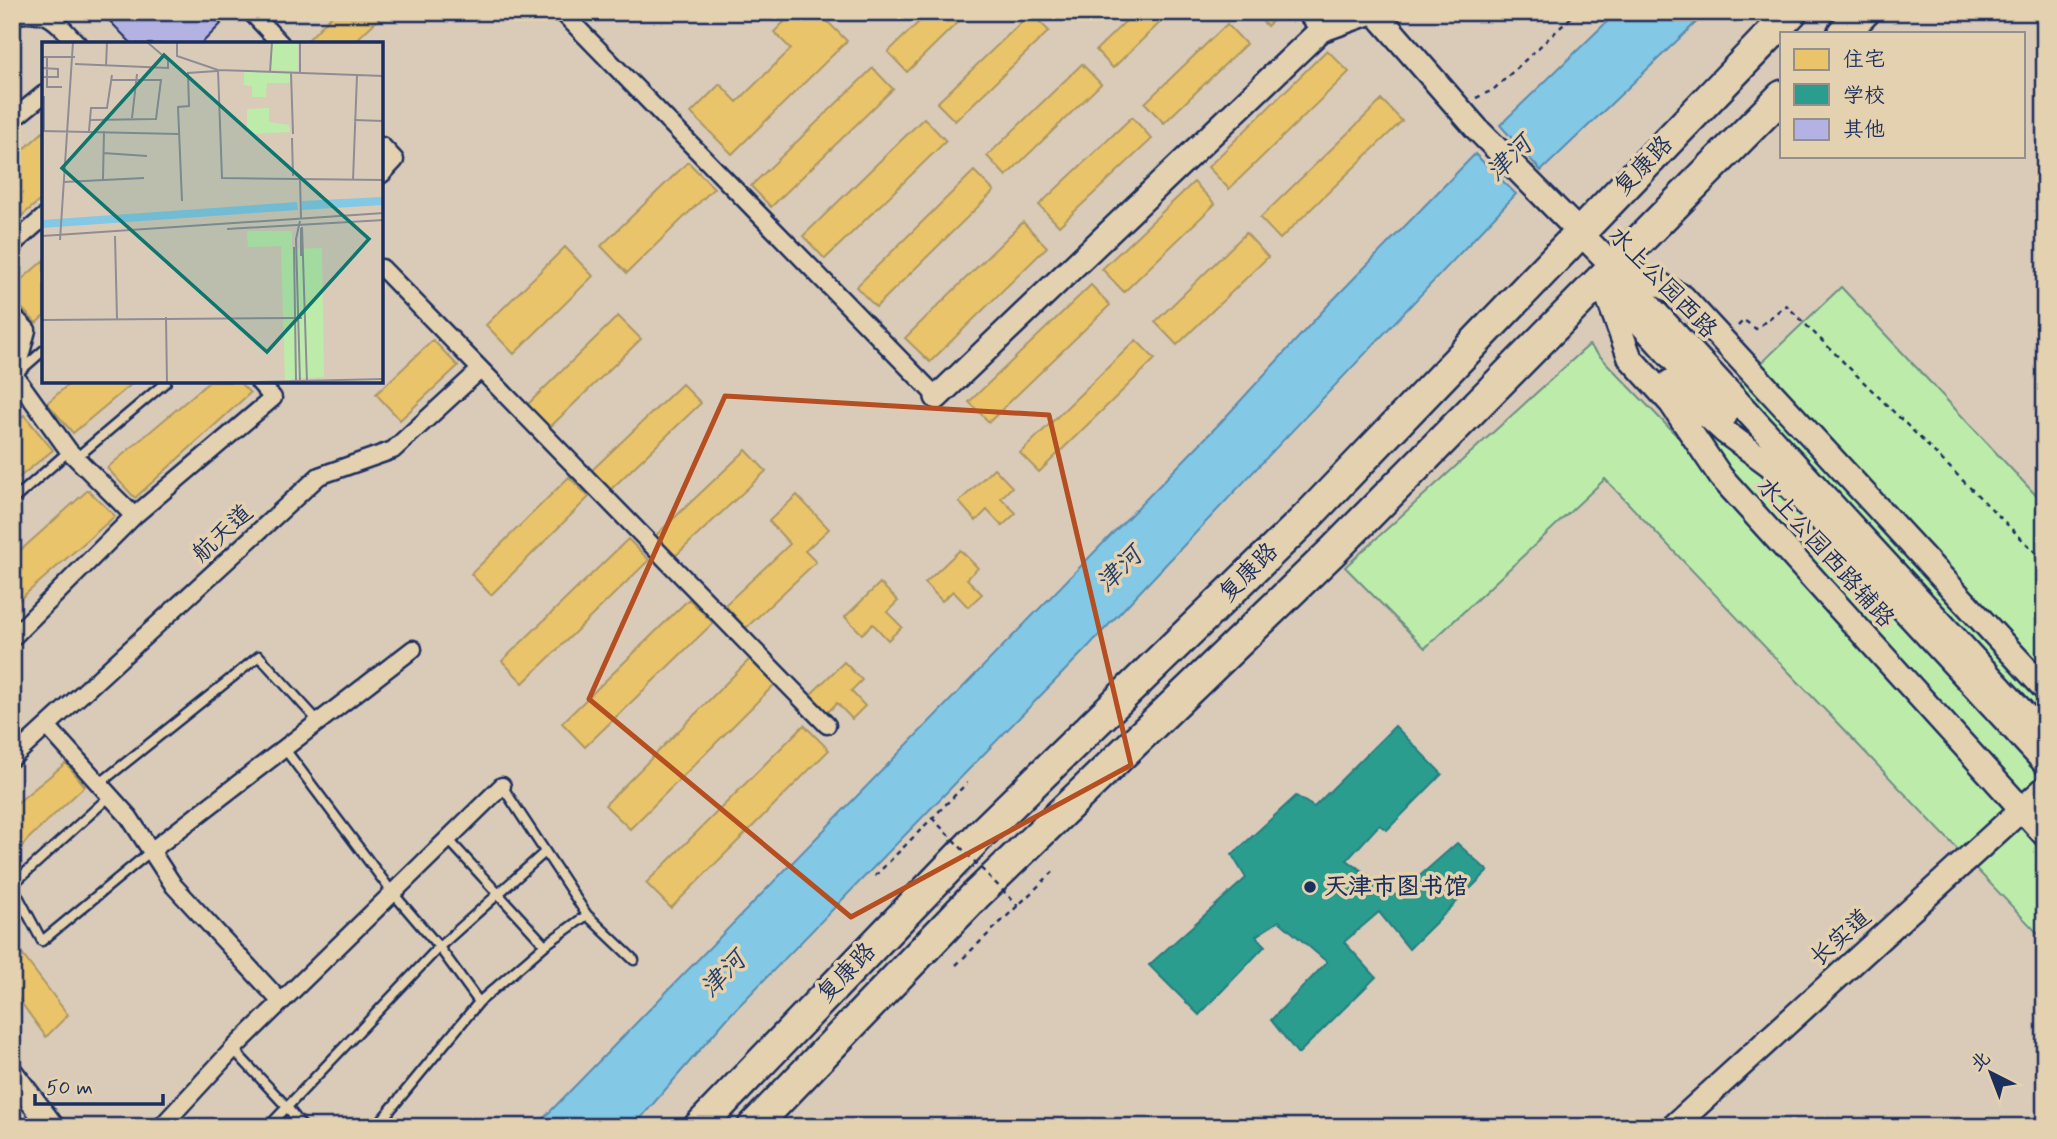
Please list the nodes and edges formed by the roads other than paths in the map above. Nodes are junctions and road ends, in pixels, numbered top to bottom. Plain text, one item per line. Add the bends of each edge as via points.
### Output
1 (251, 12) edge
2 (562, 12) edge
3 (1304, 12) edge
4 (1373, 12) edge
5 (1792, 12) edge
6 (1864, 12) edge
7 (12, 16) edge
8 (1321, 30) junction
9 (1844, 32) edge
10 (76, 42) edge
11 (279, 42) edge
12 (42, 96) edge
13 (1780, 98) edge
14 (12, 120) edge
15 (383, 147) edge
16 (383, 173) edge
17 (42, 219) edge
18 (1579, 234) junction
19 (12, 245) edge
20 (383, 269) edge
21 (1609, 275) junction
22 (12, 315) edge
23 (42, 352) edge
24 (480, 370) junction
25 (13, 377) edge
26 (165, 383) edge
27 (260, 383) edge
28 (937, 397) joint
29 (73, 454) junction
30 (1776, 458) junction
31 (12, 501) edge
32 (134, 516) junction
33 (12, 638) edge
34 (413, 649) dead end
35 (2045, 689) edge
36 (318, 721) junction
37 (827, 725) dead end
38 (47, 726) junction
39 (2045, 736) edge
40 (284, 748) junction
41 (12, 758) edge
42 (2045, 763) edge
43 (502, 786) joint
44 (2045, 788) edge
45 (105, 790) junction
46 (2035, 817) edge
47 (447, 838) junction
48 (151, 850) junction
49 (545, 852) junction
50 (392, 892) junction
51 (498, 894) junction
52 (587, 915) junction
53 (545, 946) junction
54 (439, 947) junction
55 (634, 960) dead end
56 (281, 1002) junction
57 (479, 1002) junction
58 (233, 1049) junction
59 (12, 1074) edge
60 (287, 1107) junction
61 (12, 1116) edge
62 (171, 1124) edge
63 (20, 1127) edge
64 (52, 1127) edge
65 (268, 1127) edge
66 (303, 1127) edge
67 (376, 1127) edge
68 (699, 1127) edge
69 (752, 1127) edge
70 (1672, 1127) edge
71 (1693, 1127) edge

1 - 11 street
2 - 28 street
3 - 8 street
4 - 8 street
4 - 18 street, 水上公园西路
5 - 18 highway, 复康路
6 - 9 highway
7 - 10 street via 48,14
8 - 28 street
12 - 14 street
13 - 21 highway, 复康路
15 - 16 street via 395,160
17 - 19 street
18 - 21 street, 水上公园西路
18 - 68 highway, 复康路 via 1306,518 981,834
20 - 24 street
21 - 30 street, 水上公园西路
21 - 30 street, 水上公园西路 via 1643,352 1656,367 1689,402
21 - 35 street via 1659,284 1683,298
21 - 46 street, 水上公园西路辅路 via 1630,358 1671,403 1721,477
21 - 69 highway, 复康路 via 1335,549 975,897
22 - 25 street via 27,330
23 - 25 lane
24 - 37 street
24 - 38 street, 航天道 via 393,450 319,476
25 - 29 street
26 - 29 lane
27 - 32 street via 273,398
29 - 31 lane
29 - 32 street
30 - 39 street, 水上公园西路
30 - 42 street, 水上公园西路
32 - 33 street
34 - 36 street
36 - 40 street
36 - 45 lane via 259,656
38 - 41 street, 航天道
38 - 45 street
40 - 48 street
40 - 50 lane
43 - 47 street
43 - 49 lane
44 - 46 street, 长实道
45 - 48 street
45 - 48 lane via 12,884 42,941
46 - 70 street, 长实道
46 - 71 street, 长实道
47 - 50 street
47 - 51 lane
48 - 56 street via 174,886
49 - 51 lane
49 - 52 lane
50 - 54 lane
50 - 56 street
51 - 53 lane
51 - 54 lane
52 - 53 lane
52 - 55 lane
53 - 57 lane
54 - 57 lane
54 - 60 lane
56 - 58 street
57 - 67 lane
58 - 60 lane
58 - 62 street
59 - 64 street
60 - 65 lane
60 - 66 lane
61 - 63 street

